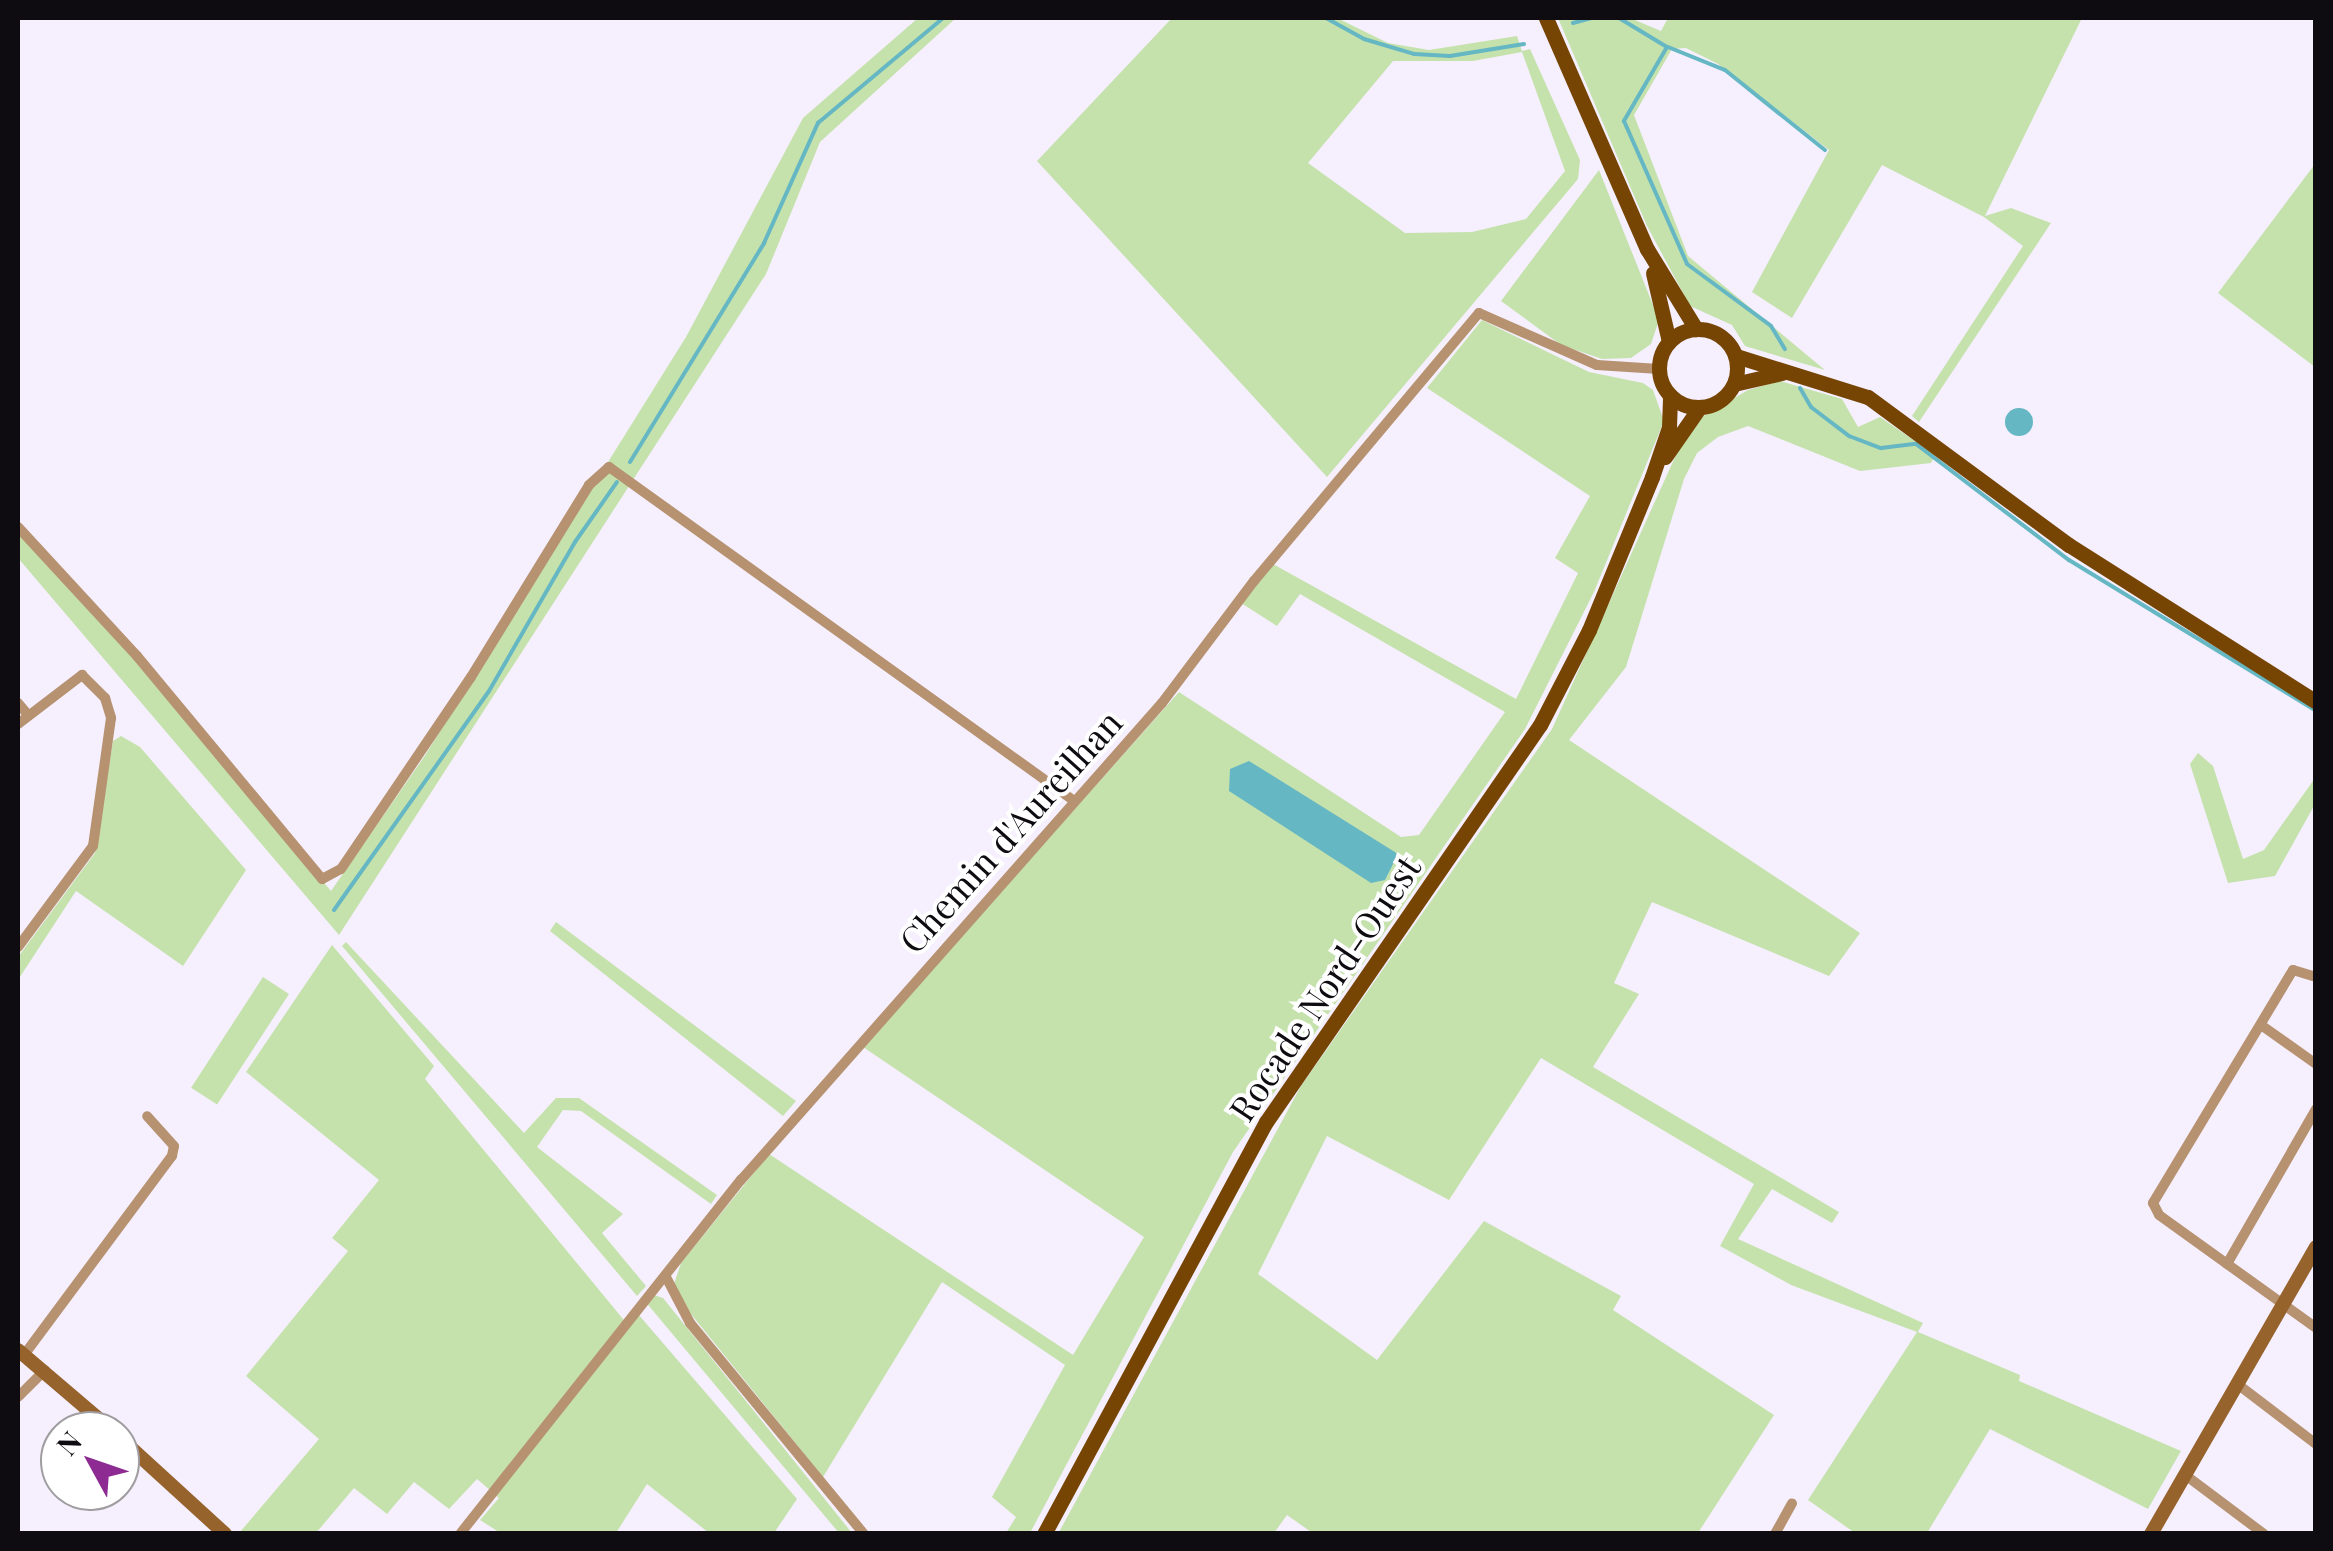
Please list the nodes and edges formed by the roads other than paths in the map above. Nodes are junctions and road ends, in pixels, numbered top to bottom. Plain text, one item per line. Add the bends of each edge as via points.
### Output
1 (1546, 18) edge
2 (1647, 249) junction
3 (1696, 329) junction
4 (1669, 342) junction
5 (1736, 356) junction
6 (1659, 369) junction
7 (1786, 372) junction
8 (1734, 384) junction
9 (1670, 395) junction
10 (1698, 408) junction
11 (1652, 477) junction
12 (18, 527) edge
13 (2316, 702) edge
14 (18, 703) edge
15 (28, 715) junction
16 (18, 724) edge
17 (1073, 800) junction
18 (18, 947) edge
19 (2316, 977) edge
20 (2262, 1025) junction
21 (2316, 1064) edge
22 (2316, 1109) edge
23 (147, 1116) dead end
24 (2316, 1246) edge
25 (2227, 1264) junction
26 (666, 1278) junction
27 (2283, 1304) junction
28 (2316, 1328) edge
29 (21, 1353) edge
30 (45, 1370) junction
31 (2236, 1383) junction
32 (18, 1397) edge
33 (91, 1411) edge
34 (2316, 1444) edge
35 (140, 1456) edge
36 (2184, 1474) junction
37 (1792, 1504) dead end
38 (225, 1534) edge
39 (460, 1534) edge
40 (864, 1534) edge
41 (1044, 1534) edge
42 (1775, 1534) edge
43 (2151, 1534) edge
44 (2264, 1534) edge

1 - 2 main road
2 - 3 main road
2 - 4 main road
3 - 4 main road
3 - 5 main road via 1721,336
4 - 6 main road
5 - 7 main road
5 - 8 main road
6 - 9 main road
6 - 17 street, Chemin d'Aureilhan via 1597,365 1479,313 1254,580 1162,703
7 - 8 main road
7 - 13 main road via 1868,398 2070,546
8 - 10 main road via 1720,401
9 - 10 main road
9 - 11 main road, Rocade Nord-Ouest
10 - 11 main road, Rocade Nord-Ouest
11 - 41 main road, Rocade Nord-Ouest via 1590,630 1540,725 1286,1089
12 - 17 street via 137,656 322,879 341,868 471,676 588,484 609,466
14 - 15 street
15 - 16 street
15 - 18 street via 75,677 88,676 111,718 100,824 77,874
17 - 26 street, Chemin d'Aureilhan via 822,1084
19 - 20 street via 2293,970
20 - 21 street
20 - 25 street via 2154,1209
22 - 25 street
23 - 29 street via 174,1146 172,1156
24 - 27 main road
25 - 27 street
26 - 39 street, Chemin d'Aureilhan via 633,1310
26 - 40 street via 690,1323
27 - 28 street
27 - 31 main road
29 - 30 main road
30 - 32 street
30 - 33 main road
31 - 34 street
31 - 36 main road
35 - 38 main road
36 - 43 main road
36 - 44 street
37 - 42 street

